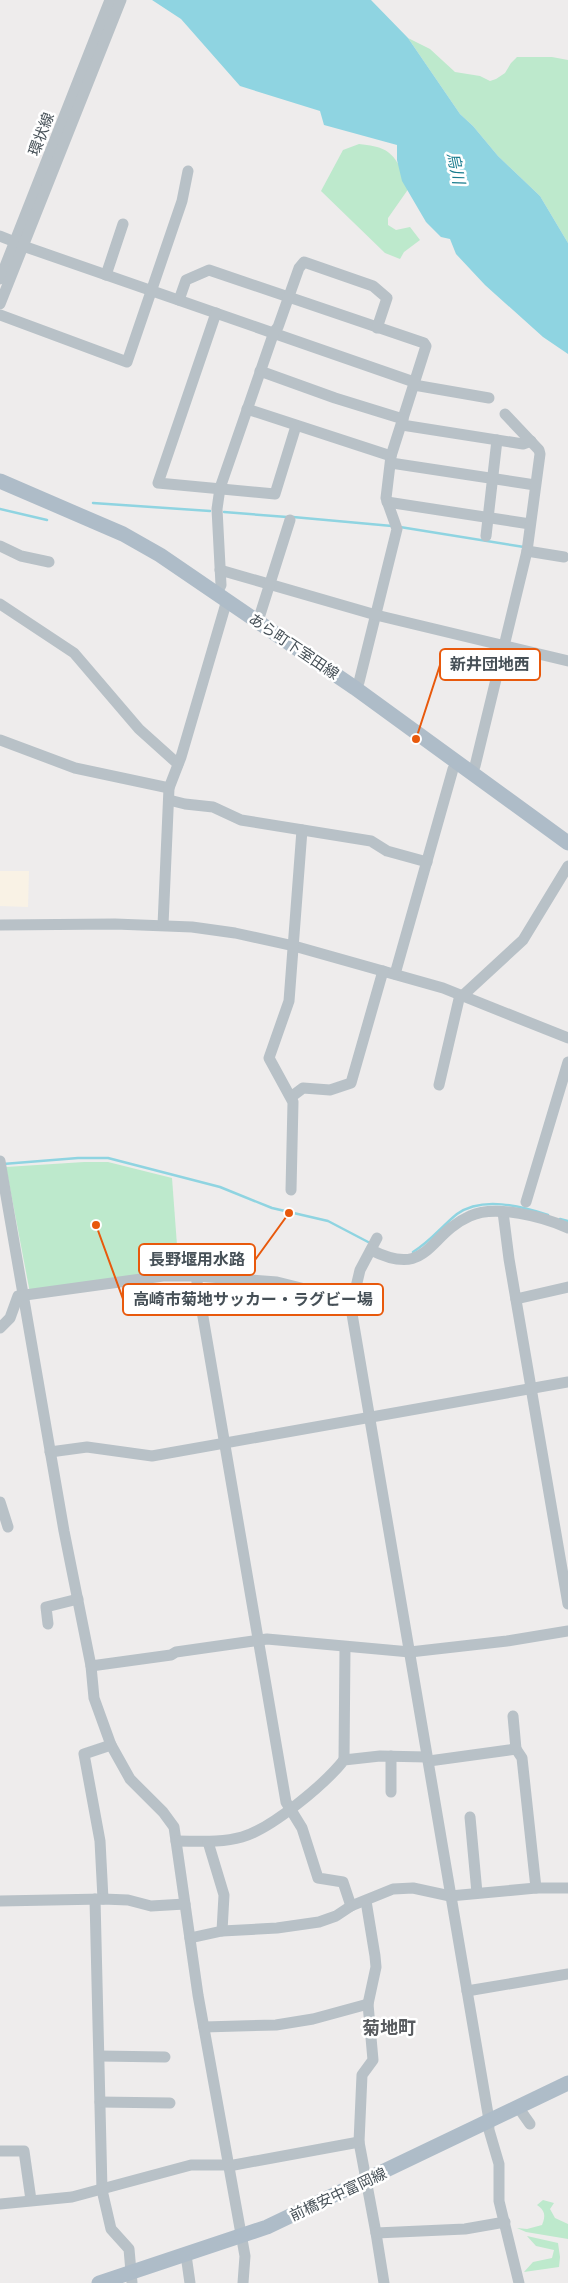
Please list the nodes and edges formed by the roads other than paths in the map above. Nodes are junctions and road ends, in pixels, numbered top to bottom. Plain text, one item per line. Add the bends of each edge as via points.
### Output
1 (110, 0) edge
2 (121, 0) edge
3 (86, 74) junction
4 (188, 171) dead end
5 (123, 224) dead end
6 (0, 236) edge
7 (19, 244) junction
8 (106, 275) junction
9 (0, 279) edge
10 (152, 290) junction
11 (288, 298) junction
12 (179, 300) junction
13 (0, 304) edge
14 (216, 313) junction
15 (0, 315) edge
16 (377, 328) junction
17 (274, 332) junction
18 (260, 371) junction
19 (414, 384) junction
20 (490, 398) dead end
21 (247, 409) junction
22 (505, 414) dead end
23 (402, 422) junction
24 (296, 426) junction
25 (497, 440) junction
26 (531, 441) junction
27 (391, 459) junction
28 (492, 478) junction
29 (0, 481) edge
30 (535, 485) junction
31 (220, 488) junction
32 (387, 502) junction
33 (487, 518) junction
34 (290, 520) dead end
35 (530, 524) junction
36 (486, 536) dead end
37 (0, 546) edge
38 (527, 551) junction
39 (564, 557) dead end
40 (49, 562) dead end
41 (220, 570) junction
42 (271, 584) junction
43 (222, 596) junction
44 (0, 604) edge
45 (376, 615) junction
46 (258, 621) junction
47 (504, 646) junction
48 (568, 662) edge
49 (355, 688) junction
50 (0, 740) edge
51 (458, 763) junction
52 (178, 764) junction
53 (472, 772) junction
54 (169, 794) junction
55 (302, 830) junction
56 (568, 843) edge
57 (427, 862) junction
58 (568, 866) edge
59 (0, 925) edge
60 (164, 925) junction
61 (294, 946) junction
62 (383, 971) junction
63 (395, 974) junction
64 (462, 995) junction
65 (568, 1038) edge
66 (568, 1062) edge
67 (439, 1085) dead end
68 (291, 1097) junction
69 (1, 1165) edge
70 (291, 1190) dead end
71 (526, 1202) dead end
72 (502, 1212) junction
73 (568, 1228) edge
74 (196, 1276) junction
75 (568, 1287) edge
76 (24, 1295) junction
77 (516, 1298) junction
78 (351, 1308) junction
79 (0, 1328) edge
80 (568, 1382) edge
81 (530, 1388) junction
82 (368, 1418) junction
83 (224, 1443) junction
84 (50, 1452) junction
85 (0, 1502) edge
86 (8, 1527) dead end
87 (78, 1599) junction
88 (568, 1604) edge
89 (48, 1624) dead end
90 (568, 1632) edge
91 (258, 1640) junction
92 (345, 1647) junction
93 (410, 1652) junction
94 (91, 1666) junction
95 (513, 1716) dead end
96 (112, 1745) junction
97 (516, 1749) junction
98 (392, 1756) junction
99 (428, 1759) junction
100 (344, 1760) junction
101 (392, 1792) dead end
102 (290, 1808) junction
103 (470, 1817) dead end
104 (176, 1841) junction
105 (208, 1842) junction
106 (536, 1888) junction
107 (568, 1888) edge
108 (477, 1893) junction
109 (450, 1896) junction
110 (99, 1899) junction
111 (0, 1901) edge
112 (366, 1901) junction
113 (185, 1904) junction
114 (351, 1906) junction
115 (222, 1931) junction
116 (190, 1938) junction
117 (568, 1974) edge
118 (467, 1991) junction
119 (368, 2004) junction
120 (204, 2027) junction
121 (100, 2056) junction
122 (165, 2058) dead end
123 (568, 2083) edge
124 (100, 2102) junction
125 (170, 2103) dead end
126 (518, 2107) junction
127 (488, 2122) junction
128 (530, 2124) dead end
129 (359, 2142) junction
130 (0, 2152) edge
131 (228, 2164) junction
132 (366, 2181) junction
133 (102, 2190) junction
134 (30, 2200) junction
135 (0, 2204) edge
136 (505, 2222) junction
137 (376, 2233) junction
138 (240, 2237) junction
139 (186, 2254) junction
140 (132, 2277) edge
141 (99, 2283) edge
142 (190, 2283) edge
143 (244, 2283) edge
144 (384, 2283) edge
145 (519, 2283) edge

1 - 3 street, 環状線
2 - 3 street
3 - 7 street, 環状線
4 - 10 street via 182,201
5 - 8 street
6 - 7 street
7 - 8 street
7 - 9 street, 環状線
7 - 13 street, 環状線
8 - 10 street
10 - 12 street
10 - 15 street via 127,362
11 - 12 street via 209,270 186,280
11 - 16 street
11 - 16 street via 304,262 374,286 387,298
11 - 17 street
12 - 14 street
14 - 17 street
14 - 31 street via 158,483
16 - 19 street via 426,346
17 - 18 street
17 - 19 street
18 - 21 street
18 - 23 street
19 - 20 street
19 - 23 street
21 - 24 street
21 - 31 street
22 - 26 street
23 - 25 street
23 - 27 street
24 - 27 street
24 - 31 street via 275,494
25 - 26 street via 523,444
25 - 28 street
26 - 30 street via 540,454
27 - 28 street
27 - 32 street
28 - 30 street
28 - 33 street
29 - 43 main road, あら町下室田線 via 123,534
30 - 35 street
31 - 41 street via 217,509
32 - 33 street
32 - 45 street via 397,528
33 - 35 street
33 - 36 street
34 - 42 street
35 - 38 street
37 - 40 street via 21,556
38 - 39 street
38 - 47 street
41 - 42 street
41 - 43 street
42 - 45 street
42 - 46 street
43 - 46 main road, あら町下室田線
43 - 52 street
44 - 52 street via 74,654 139,729
45 - 47 street
45 - 49 street
46 - 49 main road, あら町下室田線
47 - 48 street
47 - 53 street
49 - 51 main road, あら町下室田線
50 - 54 street via 75,768
51 - 53 main road, あら町下室田線
51 - 57 street via 453,770
52 - 54 street
53 - 56 main road, あら町下室田線
54 - 55 street via 185,804 213,807 241,820
54 - 60 street
55 - 57 street via 371,841 387,851
55 - 61 street
57 - 63 street
58 - 64 street via 523,940
59 - 60 street
60 - 61 street via 235,933
61 - 62 street
61 - 68 street via 289,1001 268,1058
62 - 63 street
62 - 68 street via 351,1083 330,1090 303,1088
63 - 64 street
64 - 65 street
64 - 67 street
66 - 71 street
68 - 70 street via 294,1107
69 - 76 street
72 - 73 street via 532,1216
72 - 77 street
72 - 78 street via 479,1213 465,1218 425,1252 410,1260 393,1259 374,1244 360,1270
74 - 76 street via 163,1276
74 - 78 street via 277,1282 325,1291
74 - 83 street
75 - 77 street
76 - 79 street via 18,1296 10,1318
76 - 84 street
77 - 81 street
78 - 82 street
80 - 81 street
81 - 82 street
81 - 88 street
82 - 83 street
82 - 93 street
83 - 84 street via 152,1456 87,1447
83 - 91 street
84 - 87 street
85 - 86 street
87 - 89 street via 46,1606
87 - 94 street
90 - 93 street
91 - 92 street
91 - 94 street
91 - 102 street via 286,1802
92 - 93 street
92 - 100 street
93 - 99 street
94 - 96 street via 94,1698
95 - 97 street
96 - 104 street via 130,1779 174,1826
96 - 110 street via 84,1754 100,1841
97 - 99 street
97 - 106 street via 522,1758
98 - 99 street
98 - 100 street
98 - 101 street
99 - 109 street
100 - 102 street via 332,1776
102 - 105 street via 250,1834
102 - 114 street via 305,1836 318,1878 343,1882
103 - 108 street
104 - 105 street
104 - 113 street
105 - 115 street via 224,1895
106 - 107 street
106 - 108 street
108 - 109 street
109 - 112 street via 403,1887
109 - 118 street
110 - 111 street
110 - 113 street via 128,1900 151,1906
110 - 121 street
112 - 114 street
112 - 119 street via 376,1956
113 - 116 street
114 - 115 street via 319,1922
115 - 116 street
116 - 120 street
117 - 118 street
118 - 127 street
119 - 120 street via 313,2020 276,2025
119 - 129 street via 373,2060 362,2075
120 - 131 street
121 - 122 street
121 - 124 street
123 - 126 main road, 前橋安中富岡線
124 - 125 street
124 - 133 street
126 - 127 main road, 前橋安中富岡線
126 - 128 street
127 - 132 main road, 前橋安中富岡線
127 - 136 street via 499,2164 499,2201
129 - 131 street
129 - 132 street
130 - 134 street via 24,2151
131 - 133 street via 191,2165
131 - 138 street
132 - 137 street
132 - 138 main road, 前橋安中富岡線
133 - 134 street via 72,2197
133 - 140 street via 111,2229 129,2249
134 - 135 street
136 - 137 street via 465,2229
136 - 145 street
137 - 144 street
138 - 139 main road, 前橋安中富岡線
138 - 143 street via 245,2256
139 - 140 main road, 前橋安中富岡線
139 - 142 street
140 - 141 main road, 前橋安中富岡線

